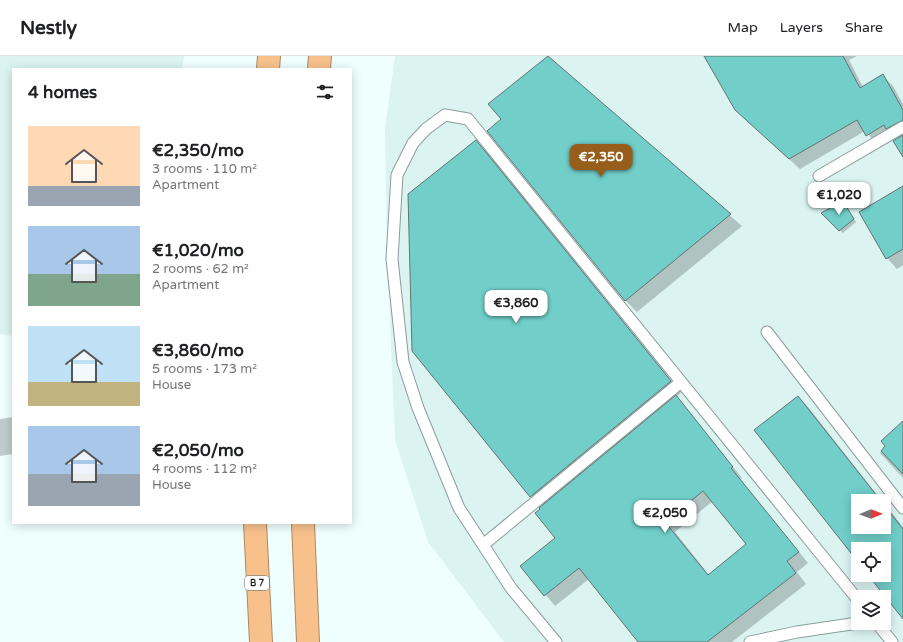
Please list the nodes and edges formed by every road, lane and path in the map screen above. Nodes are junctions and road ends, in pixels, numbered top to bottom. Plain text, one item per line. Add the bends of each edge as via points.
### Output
1 (269, 56) edge
2 (320, 56) edge
3 (268, 68) edge
4 (319, 68) edge
5 (903, 127) edge
6 (819, 176) dead end
7 (767, 332) dead end
8 (681, 382) junction
9 (903, 508) edge
10 (255, 524) edge
11 (303, 524) edge
12 (483, 545) junction
13 (851, 591) edge
14 (851, 624) edge
15 (883, 630) edge
16 (261, 642) edge
17 (308, 642) edge
18 (556, 642) edge
19 (750, 642) edge
20 (892, 642) edge

1 - 3 highway
2 - 4 highway
5 - 6 lane
7 - 9 lane
8 - 12 lane
8 - 12 lane via 468,119 446,116 426,129 413,143 397,175 392,259 403,362 418,408 459,508
8 - 13 lane
10 - 16 highway, B 7
11 - 17 highway
12 - 18 lane via 511,588
14 - 19 lane
15 - 20 lane

